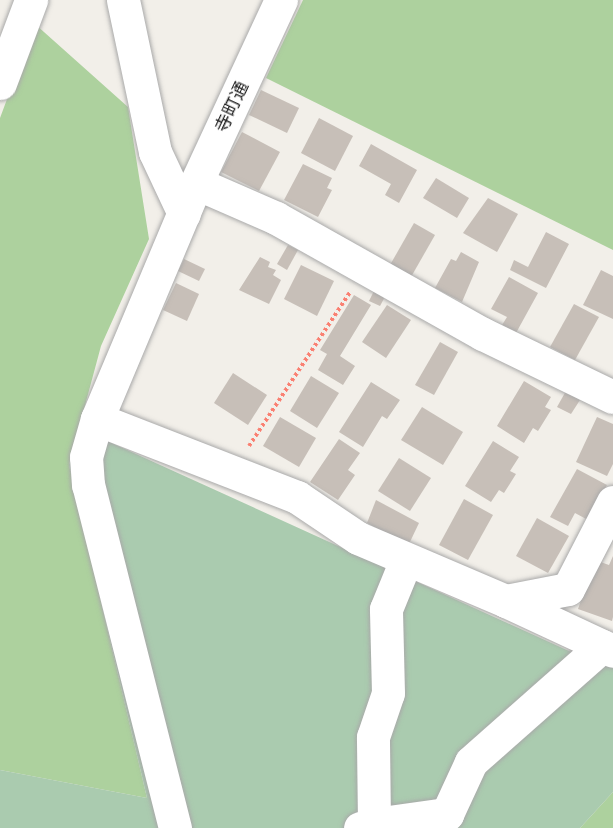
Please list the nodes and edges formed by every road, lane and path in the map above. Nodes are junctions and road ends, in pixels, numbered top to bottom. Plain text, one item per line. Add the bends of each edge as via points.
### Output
1 (31, 0) edge
2 (123, 0) edge
3 (281, 0) edge
4 (0, 83) edge
5 (196, 183) junction
6 (184, 214) junction
7 (365, 268) junction
8 (613, 397) edge
9 (97, 419) junction
10 (232, 471) junction
11 (613, 502) edge
12 (406, 560) junction
13 (506, 601) junction
14 (608, 649) edge
15 (367, 826) edge
16 (176, 828) edge

1 - 4 street
2 - 6 street via 155,152
3 - 5 street, 寺町通
5 - 6 street, 寺町通
5 - 7 street via 276,218
6 - 9 street, 寺町通
7 - 8 street via 483,334
7 - 10 path
9 - 10 street
9 - 16 street, 寺町通 via 86,457 88,485
10 - 12 street via 297,497 358,538
11 - 13 street via 568,590
12 - 13 street
12 - 15 street via 386,609 388,693 373,737
13 - 14 street
14 - 15 street via 471,762 447,814

